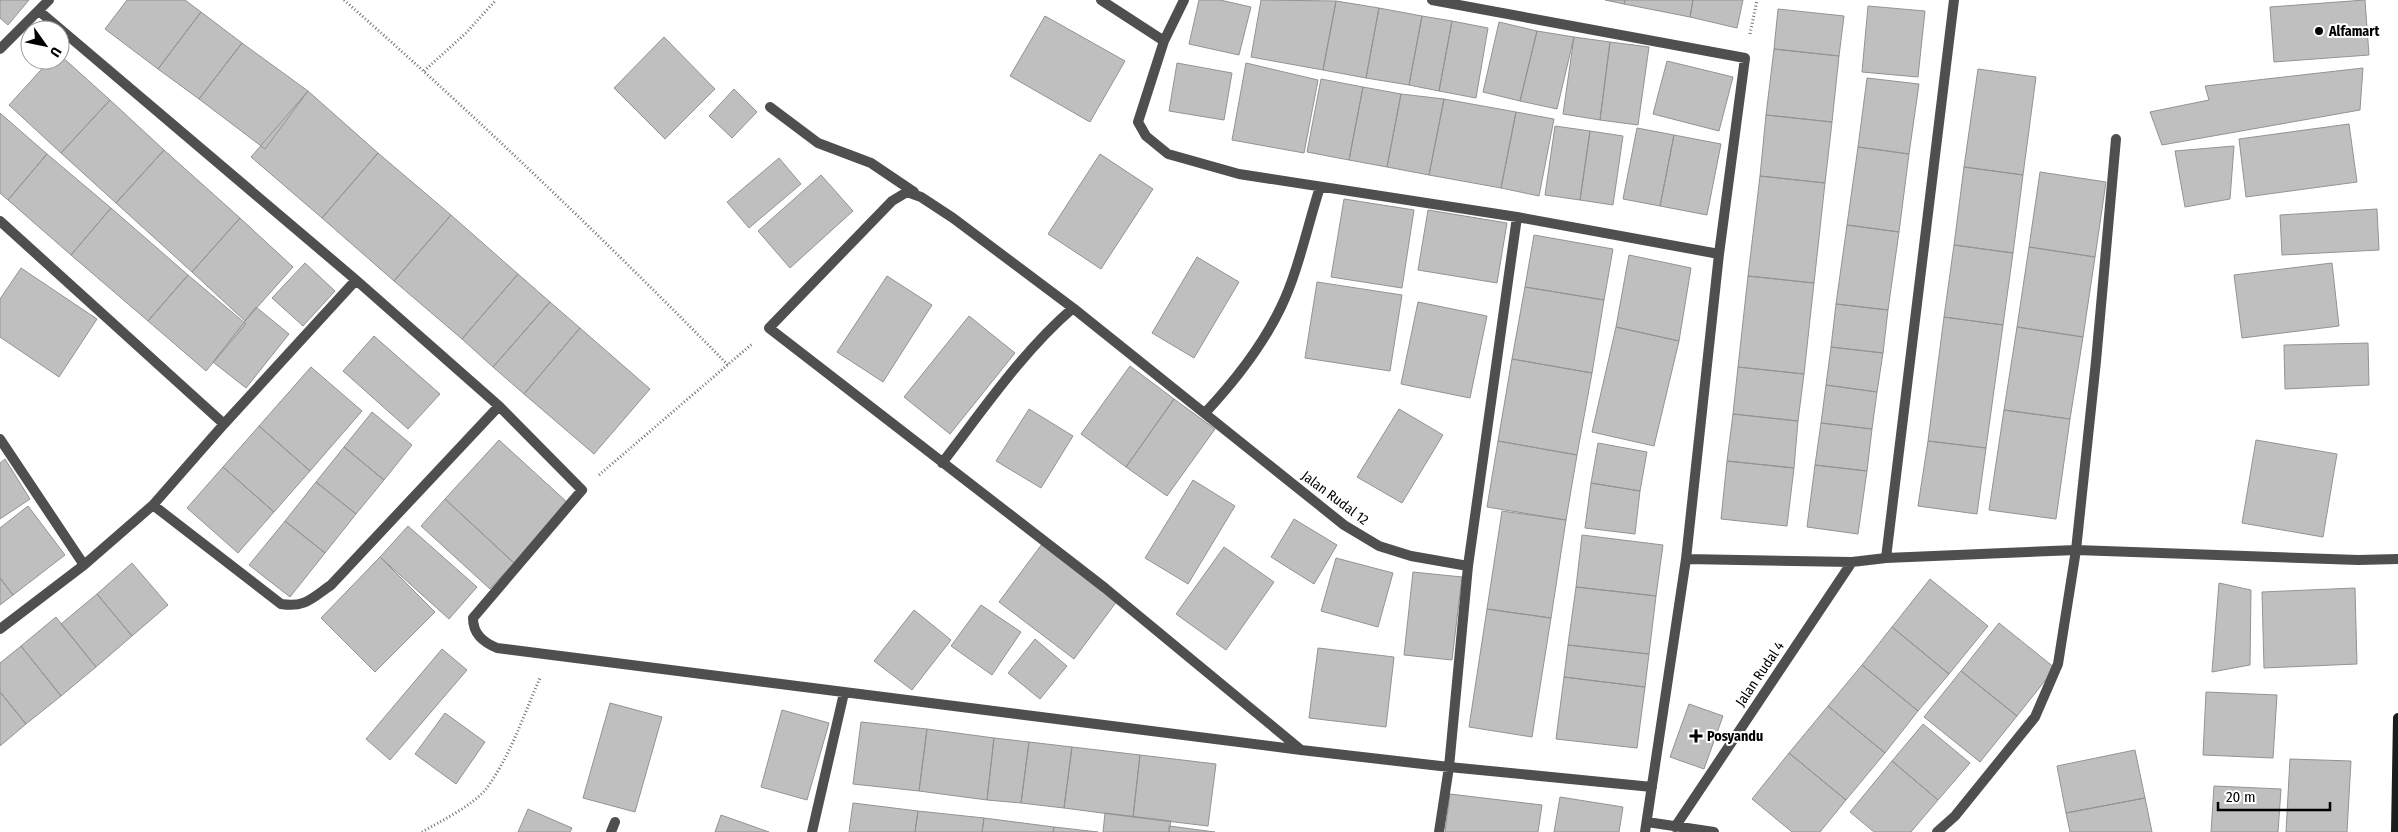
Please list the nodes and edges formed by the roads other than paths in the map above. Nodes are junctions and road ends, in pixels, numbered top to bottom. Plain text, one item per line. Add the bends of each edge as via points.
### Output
1 (50, 0) edge
2 (1101, 0) edge
3 (1184, 0) edge
4 (1432, 0) edge
5 (1954, 0) edge
6 (39, 11) junction
7 (1164, 41) junction
8 (0, 49) edge
9 (770, 107) dead end
10 (2116, 139) dead end
11 (1320, 187) junction
12 (921, 197) junction
13 (1517, 217) junction
14 (0, 220) edge
15 (1719, 254) junction
16 (356, 280) junction
17 (1073, 308) junction
18 (498, 406) junction
19 (1205, 413) junction
20 (224, 424) junction
21 (0, 439) edge
22 (942, 463) junction
23 (154, 505) junction
24 (2076, 550) junction
25 (1886, 558) junction
26 (1686, 559) junction
27 (2398, 559) edge
28 (1852, 562) junction
29 (84, 565) junction
30 (1468, 566) junction
31 (0, 629) edge
32 (844, 694) junction
33 (2398, 721) edge
34 (1301, 750) junction
35 (1449, 768) junction
36 (1652, 787) junction
37 (615, 822) dead end
38 (1646, 827) edge
39 (1674, 827) junction
40 (611, 832) edge
41 (812, 832) edge
42 (1439, 832) edge
43 (1714, 832) edge
44 (1937, 832) edge
45 (2396, 832) edge

1 - 6 street
2 - 7 street
3 - 7 street
4 - 15 street via 1745,58
5 - 25 street
6 - 8 street
6 - 16 street
7 - 11 street via 1138,122 1146,136 1168,154 1239,174
9 - 12 street, Jalan Rudal 12 via 818,142 871,164
10 - 24 street
11 - 13 street
11 - 19 street via 1282,306 1238,377
12 - 17 street, Jalan Rudal 12
12 - 22 street via 907,192 892,201 769,328
13 - 15 street
13 - 30 street
14 - 20 street
15 - 26 street
16 - 18 street
16 - 20 street
17 - 19 street, Jalan Rudal 12
17 - 22 street via 1024,356
18 - 23 street via 331,585 306,604 281,604
18 - 32 street via 582,490 473,618 477,634 487,644 497,648
19 - 30 street, Jalan Rudal 12 via 1344,525 1372,542 1411,556
20 - 23 street
21 - 29 street
22 - 34 street via 1105,588
23 - 29 street
24 - 25 street
24 - 27 street
24 - 44 street via 2058,664 2035,717 1955,816
25 - 28 street
26 - 28 street
26 - 36 street
28 - 39 street, Jalan Rudal 4
29 - 31 street
30 - 35 street
32 - 34 street
32 - 41 street
33 - 45 main road
34 - 35 street
35 - 36 street
35 - 42 street
36 - 38 street
37 - 40 street
38 - 39 street
39 - 43 street

